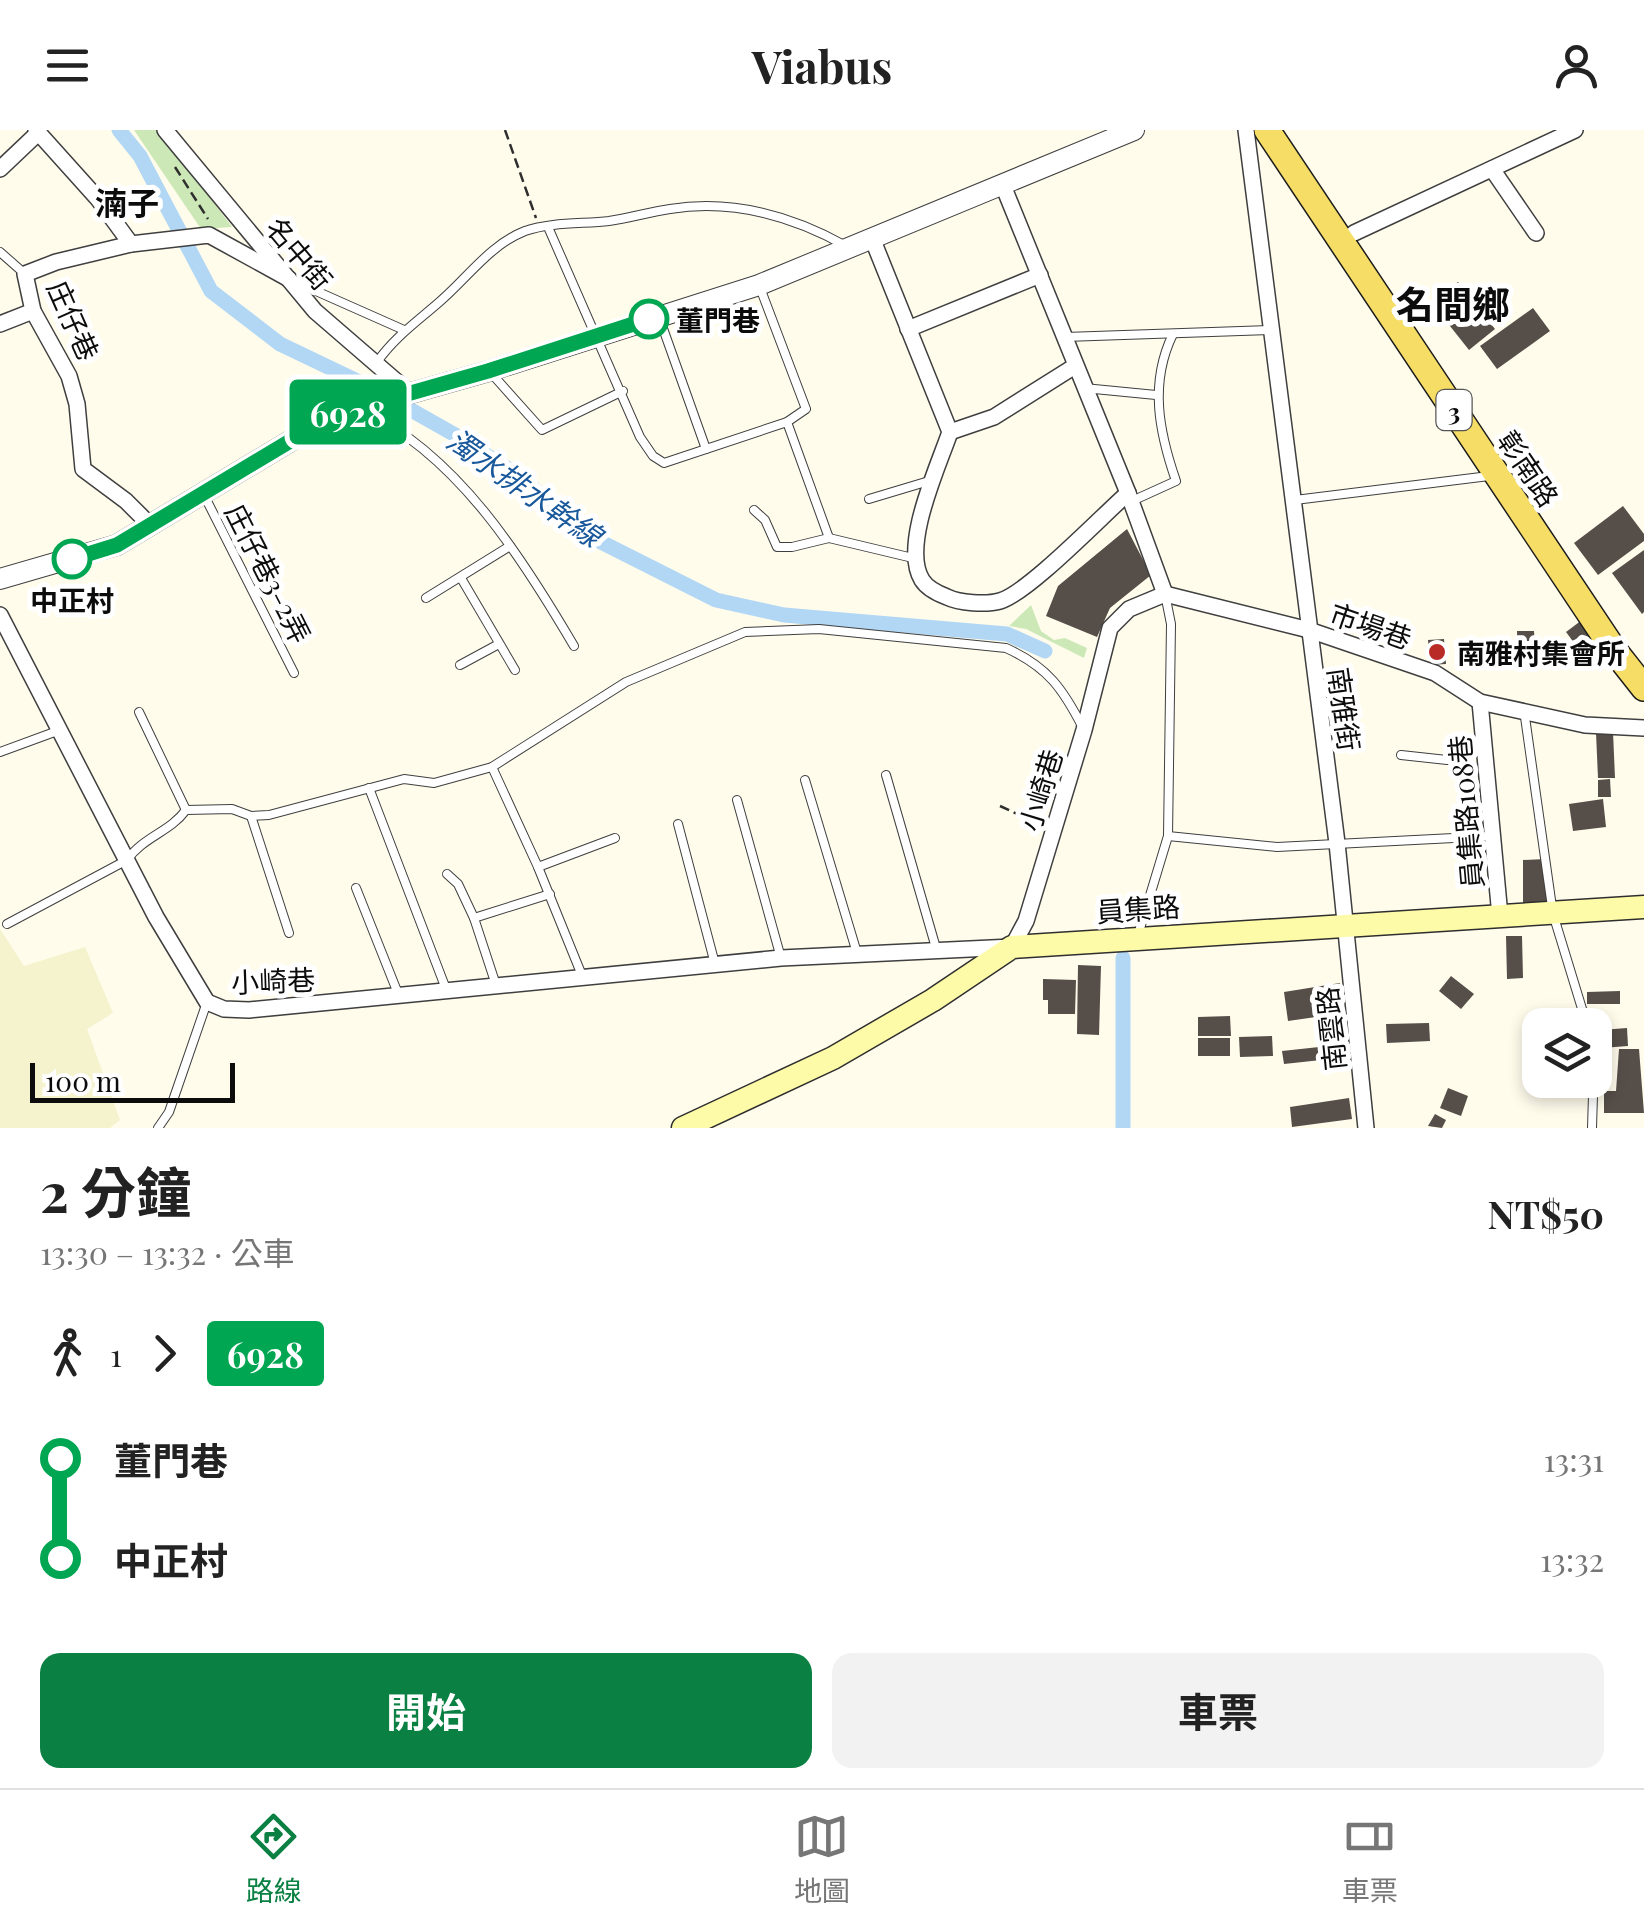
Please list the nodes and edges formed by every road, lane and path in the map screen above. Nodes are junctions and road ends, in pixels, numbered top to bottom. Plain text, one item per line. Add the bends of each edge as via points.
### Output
1 (166, 130) edge
2 (505, 130) edge
3 (1246, 130) edge
4 (1268, 130) edge
5 (1285, 130) edge
6 (1575, 130) edge
7 (38, 131) edge
8 (1125, 132) edge
9 (172, 161) dead end
10 (1492, 169) junction
11 (0, 170) edge
12 (1002, 183) junction
13 (544, 227) junction
14 (210, 229) junction
15 (1354, 233) junction
16 (1536, 234) dead end
17 (872, 238) junction
18 (131, 244) junction
19 (849, 248) junction
20 (0, 252) edge
21 (25, 274) junction
22 (1040, 275) junction
23 (289, 279) junction
24 (760, 286) junction
25 (33, 312) junction
26 (658, 316) junction
27 (0, 324) edge
28 (908, 329) junction
29 (404, 330) junction
30 (1272, 330) junction
31 (1174, 334) junction
32 (596, 336) junction
33 (1065, 338) junction
34 (376, 362) junction
35 (1076, 366) junction
36 (488, 371) junction
37 (1084, 388) junction
38 (623, 391) junction
39 (1156, 395) junction
40 (401, 397) junction
41 (355, 410) junction
42 (787, 422) junction
43 (950, 432) junction
44 (706, 449) junction
45 (1506, 474) junction
46 (933, 480) junction
47 (203, 493) junction
48 (1130, 497) junction
49 (869, 499) dead end
50 (1295, 500) junction
51 (754, 510) dead end
52 (151, 526) junction
53 (829, 538) junction
54 (510, 546) junction
55 (917, 559) junction
56 (461, 578) junction
57 (0, 579) edge
58 (1165, 594) junction
59 (426, 598) dead end
60 (0, 615) edge
61 (1309, 630) junction
62 (497, 645) junction
63 (574, 646) dead end
64 (460, 664) dead end
65 (1644, 667) edge
66 (514, 670) dead end
67 (294, 672) dead end
68 (1644, 688) edge
69 (1480, 702) junction
70 (1524, 710) junction
71 (139, 712) dead end
72 (1644, 728) edge
73 (60, 730) junction
74 (1084, 730) junction
75 (1484, 750) junction
76 (0, 752) edge
77 (1401, 755) dead end
78 (492, 767) junction
79 (886, 775) dead end
80 (806, 780) dead end
81 (369, 788) junction
82 (737, 800) dead end
83 (1000, 806) dead end
84 (186, 810) junction
85 (251, 816) junction
86 (678, 824) dead end
87 (1054, 831) junction
88 (1168, 836) junction
89 (1493, 836) junction
90 (615, 838) dead end
91 (1337, 843) junction
92 (126, 860) junction
93 (538, 866) junction
94 (447, 874) dead end
95 (356, 888) dead end
96 (550, 894) junction
97 (1644, 907) edge
98 (1553, 914) junction
99 (1500, 916) junction
100 (474, 918) junction
101 (7, 924) dead end
102 (1344, 925) junction
103 (289, 933) dead end
104 (1136, 938) junction
105 (1012, 947) junction
106 (937, 951) junction
107 (857, 953) junction
108 (782, 958) junction
109 (715, 964) junction
110 (583, 978) junction
111 (496, 986) junction
112 (446, 992) junction
113 (399, 996) junction
114 (207, 1002) junction
115 (1582, 1008) edge
116 (1592, 1098) edge
117 (158, 1128) edge
118 (683, 1128) edge
119 (1366, 1128) edge
120 (1592, 1128) edge

1 - 23 street, 名中街
2 - 13 path
3 - 30 street, 南雅街
4 - 45 main road, 彰南路 / 3
5 - 15 main road, 彰南路 / 3
6 - 10 street
7 - 11 street
7 - 18 street
8 - 12 street
9 - 14 path
10 - 15 street
10 - 16 street
12 - 17 street
12 - 22 street
13 - 19 lane via 670,208 738,206 819,231
13 - 29 lane via 504,242
13 - 32 lane
14 - 18 street, 庄仔巷
14 - 23 street
15 - 45 main road, 彰南路 / 3
17 - 19 street
17 - 28 street
18 - 21 street, 庄仔巷
19 - 24 street
20 - 21 lane
21 - 25 street, 庄仔巷
22 - 28 street
22 - 33 street
23 - 29 lane
23 - 34 street, 名中街 via 315,311
24 - 26 street
24 - 42 lane via 806,408
25 - 27 street
25 - 52 street, 庄仔巷 via 69,376 83,468
26 - 32 street
26 - 44 lane
28 - 43 street
29 - 34 lane
30 - 31 lane
30 - 50 street, 南雅街
31 - 33 lane
31 - 39 lane
32 - 36 street
32 - 38 lane
33 - 35 street
34 - 40 street, 名中街
34 - 41 path
35 - 37 street
35 - 43 street via 994,417
36 - 38 lane via 542,430
36 - 40 street
37 - 39 lane
37 - 48 street
38 - 44 lane via 652,456 664,463
39 - 48 lane via 1176,481
40 - 41 street
41 - 47 street via 322,422
41 - 54 lane via 391,424 430,458
42 - 44 lane
42 - 53 lane
43 - 46 street
45 - 50 lane
45 - 65 main road, 彰南路 / 3
45 - 68 main road, 彰南路 / 3
46 - 49 lane
46 - 55 street
47 - 52 street
47 - 67 lane, 庄仔巷3-2弄
48 - 55 street via 1000,601 937,593 922,580
48 - 58 street
50 - 61 street, 南雅街
51 - 53 lane via 777,547
52 - 57 street via 117,545
53 - 55 lane
54 - 56 lane
54 - 63 lane
56 - 59 lane
56 - 62 lane
58 - 61 street, 市場巷
58 - 74 street via 1128,609 1110,628
58 - 88 lane via 1171,624
60 - 73 street, 小崎巷
61 - 69 street, 市場巷 via 1436,674
61 - 91 street, 南雅街
62 - 64 lane
62 - 66 lane
69 - 70 street, 市場巷
69 - 75 street, 員集路108巷
70 - 72 street, 市場巷 via 1585,725
70 - 98 lane
71 - 84 lane
73 - 76 lane
73 - 92 street, 小崎巷
74 - 78 lane, 小崎巷 via 1064,692 1034,660 1006,648 819,630 745,632 626,682
74 - 87 street, 小崎巷
75 - 77 lane via 1446,760
75 - 89 street, 員集路108巷
78 - 81 lane, 小崎巷 via 434,783 404,780
78 - 93 lane
79 - 106 lane
80 - 107 lane
81 - 85 lane, 小崎巷
81 - 112 lane
82 - 108 lane
83 - 87 path
84 - 85 lane, 小崎巷 via 232,809
84 - 92 lane
85 - 103 lane
86 - 109 lane
87 - 105 street, 小崎巷
88 - 91 lane via 1277,847
88 - 104 lane
89 - 91 lane
89 - 99 street, 員集路108巷
90 - 93 lane
91 - 102 street, 南雅街
92 - 101 lane
92 - 114 street, 小崎巷
93 - 96 lane
94 - 100 lane
95 - 113 lane
96 - 100 lane
96 - 110 lane
97 - 98 main road, 員集路
98 - 99 main road, 員集路
98 - 115 lane
99 - 102 main road, 員集路
100 - 111 lane
102 - 104 main road, 員集路
102 - 119 street, 南雲路
104 - 105 main road, 員集路
105 - 106 street, 小崎巷
105 - 118 main road, 員集路 via 834,1058
106 - 107 street, 小崎巷
107 - 108 street, 小崎巷
108 - 109 street, 小崎巷
109 - 110 street, 小崎巷
110 - 111 street, 小崎巷
111 - 112 street, 小崎巷
112 - 113 street, 小崎巷
113 - 114 street, 小崎巷 via 250,1010
114 - 117 lane via 170,1112
116 - 120 lane

